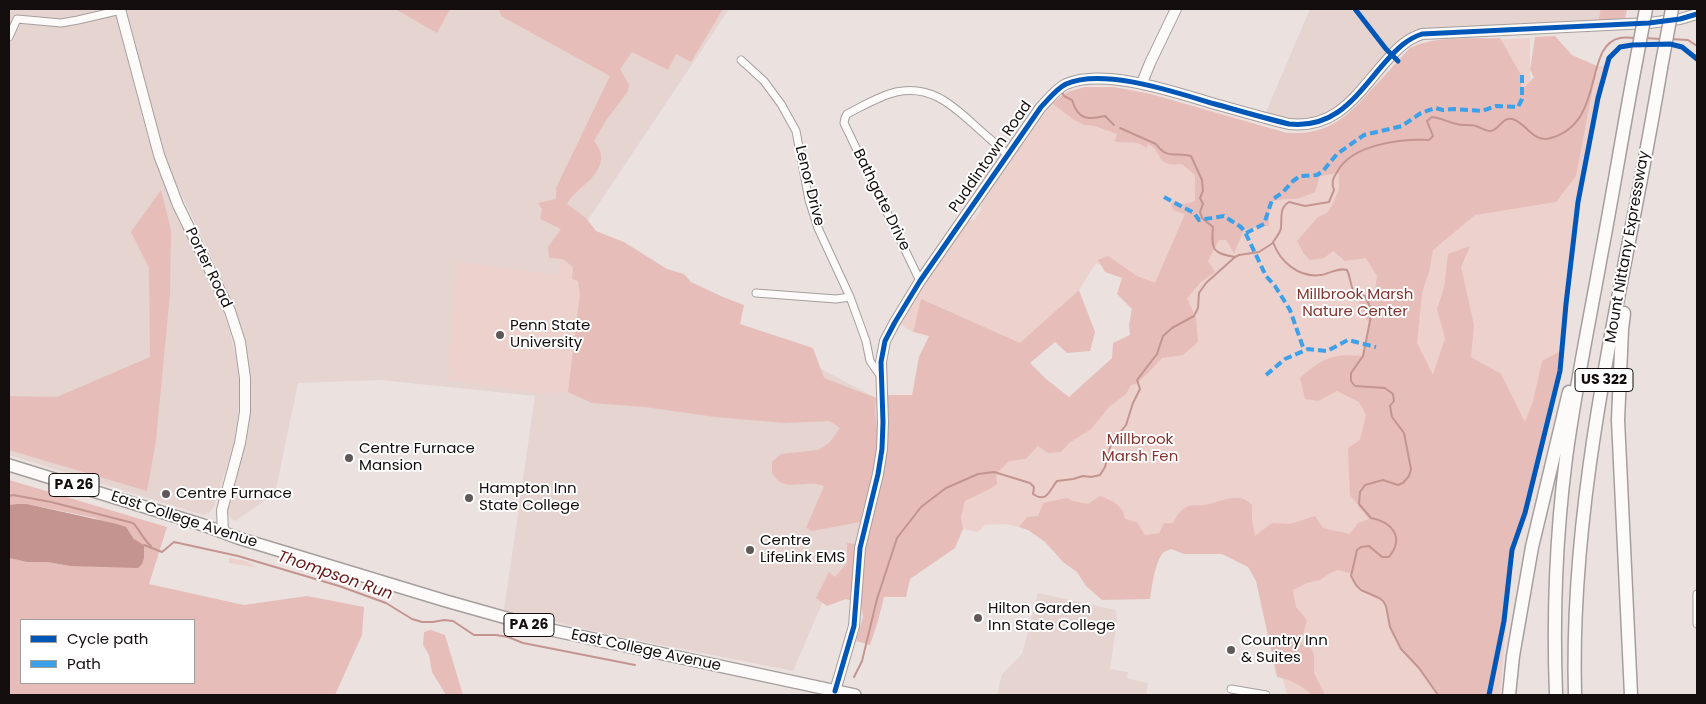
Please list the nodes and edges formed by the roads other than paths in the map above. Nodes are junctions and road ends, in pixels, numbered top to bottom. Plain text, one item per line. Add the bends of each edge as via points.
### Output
1 (120, 9) edge
2 (1176, 9) edge
3 (1646, 9) edge
4 (1672, 9) edge
5 (1697, 14) edge
6 (9, 37) edge
7 (741, 60) dead end
8 (1142, 83) junction
9 (1656, 94) junction
10 (1008, 155) junction
11 (1609, 214) junction
12 (920, 281) junction
13 (756, 294) dead end
14 (850, 297) junction
15 (882, 378) junction
16 (9, 465) edge
17 (224, 532) junction
18 (1697, 594) edge
19 (1697, 624) edge
20 (1231, 689) dead end
21 (835, 691) junction
22 (855, 695) edge
23 (1266, 695) edge
24 (1510, 695) edge
25 (1556, 695) edge
26 (1575, 695) edge
27 (1631, 695) edge

1 - 6 street via 61,23 17,20
1 - 17 street, Porter Road via 158,156 178,205 230,311 240,342 245,412 222,510
2 - 8 street
3 - 11 highway, Mount Nittany Expressway / US 322, bridge
4 - 9 highway, Mount Nittany Expressway / US 322, bridge
5 - 8 street, Puddintown Road via 1650,23 1422,34 1399,48 1338,113 1322,122 1310,124 1275,120
7 - 14 street, Lenor Drive via 770,89 796,131 809,200 818,228
8 - 10 street, Puddintown Road via 1094,79 1066,84 1042,107
9 - 26 highway, Mount Nittany Expressway / US 322 via 1590,454 1577,583
9 - 27 highway via 1652,147 1622,329 1619,451
10 - 12 street, Puddintown Road
10 - 12 street, Bathgate Drive via 950,103 924,91 895,92 847,114 844,123
11 - 24 highway via 1532,546 1513,656
11 - 25 highway, Mount Nittany Expressway / US 322 via 1563,483 1556,577
12 - 15 street, Puddintown Road via 886,340 881,362
13 - 14 street via 818,299
14 - 15 street, Lenor Drive via 870,361
15 - 21 street, Puddintown Road via 882,449 860,548 854,626
16 - 17 main road, East College Avenue / PA 26
17 - 21 main road, East College Avenue / PA 26 via 542,628
18 - 19 street
20 - 23 street
21 - 22 main road, East College Avenue / PA 26

